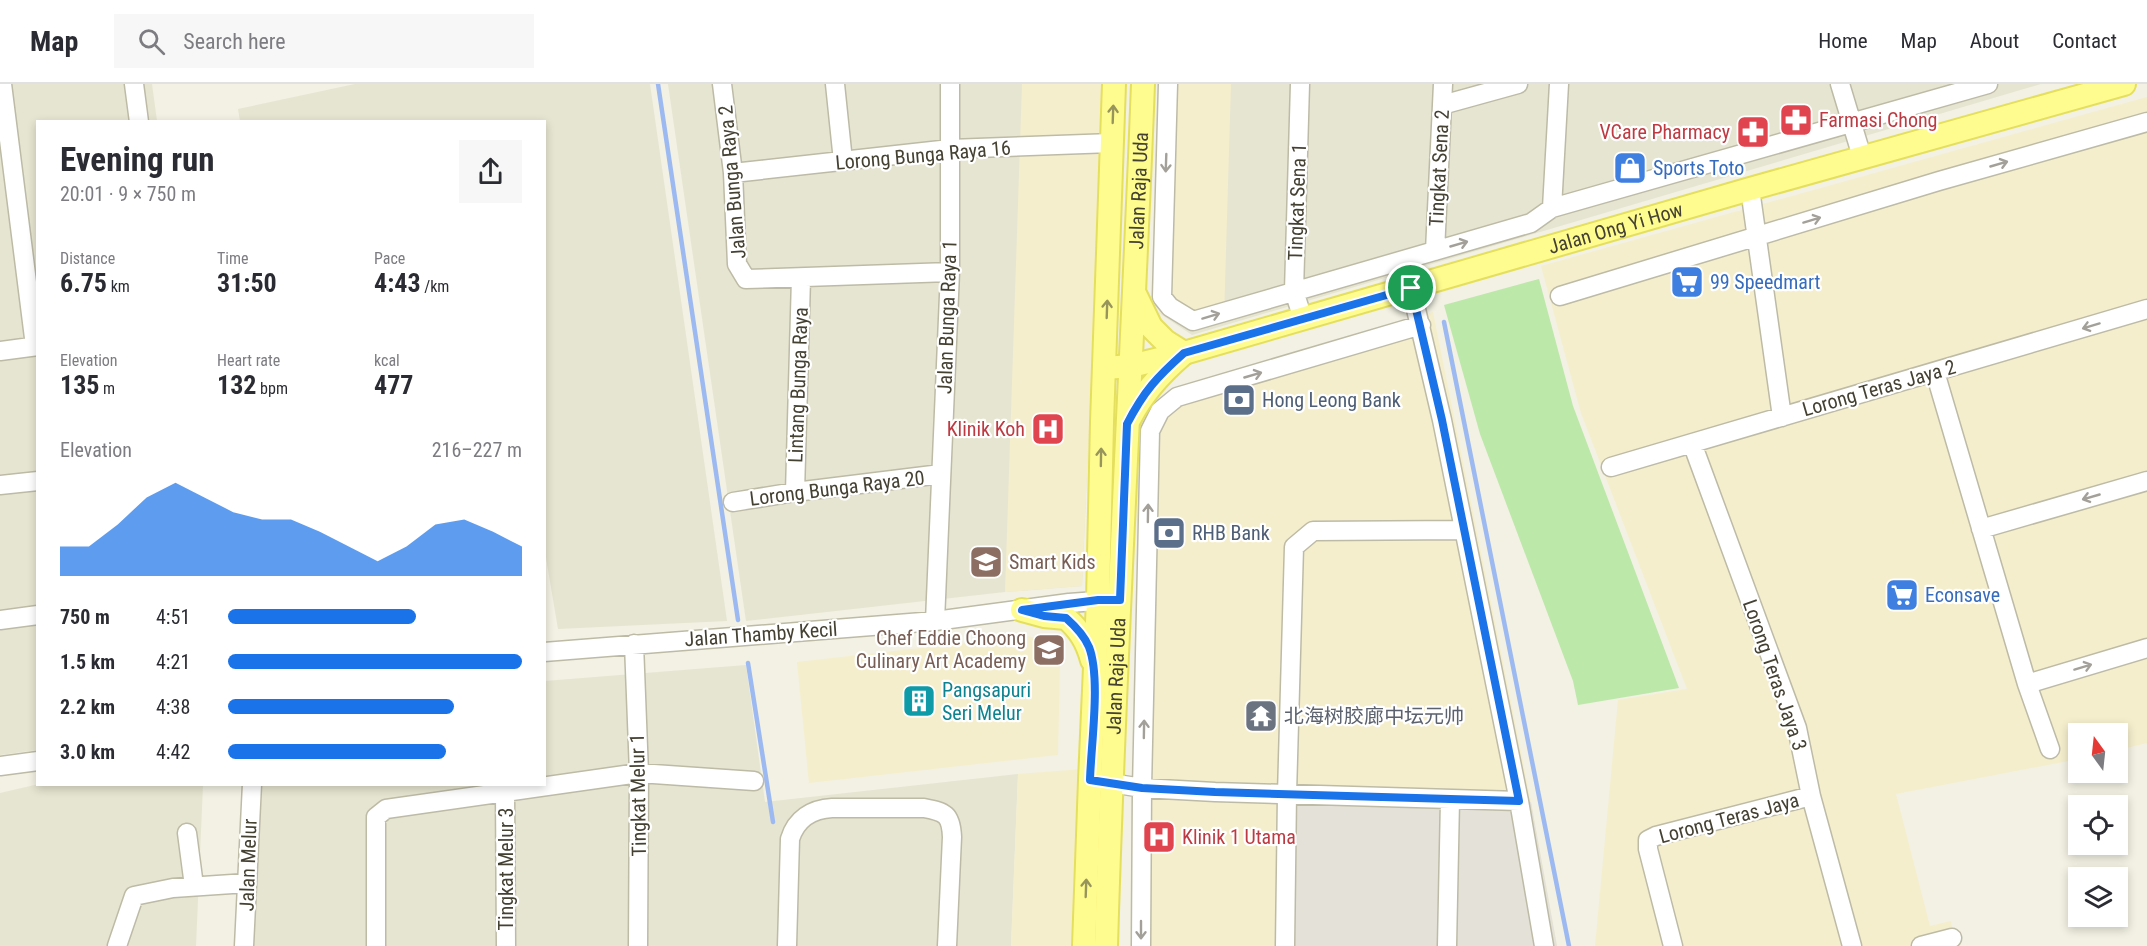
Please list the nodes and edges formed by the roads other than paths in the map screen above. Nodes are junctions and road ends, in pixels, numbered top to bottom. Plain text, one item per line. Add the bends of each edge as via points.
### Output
1 (2, 84) edge
2 (134, 84) edge
3 (722, 84) edge
4 (835, 84) edge
5 (950, 84) edge
6 (1114, 84) edge
7 (1143, 84) edge
8 (1168, 84) edge
9 (1300, 84) edge
10 (1443, 84) edge
11 (1518, 84) edge
12 (1559, 84) edge
13 (1840, 84) edge
14 (1988, 84) edge
15 (2124, 84) edge
16 (1442, 105) junction
17 (139, 120) edge
18 (1850, 122) junction
19 (2147, 122) edge
20 (1112, 143) junction
21 (950, 149) junction
22 (1862, 157) junction
23 (843, 161) junction
24 (733, 173) junction
25 (1750, 189) junction
26 (1552, 207) junction
27 (1531, 223) junction
28 (1756, 237) junction
29 (1538, 250) junction
30 (1435, 251) junction
31 (950, 272) junction
32 (801, 278) junction
33 (1411, 288) junction
34 (1294, 291) junction
35 (1135, 294) junction
36 (1560, 296) dead end
37 (1162, 297) joint
38 (2147, 309) edge
39 (1303, 319) junction
40 (1421, 325) junction
41 (36, 346) edge
42 (0, 351) edge
43 (1184, 353) junction
44 (1131, 366) junction
45 (1105, 368) junction
46 (1935, 372) junction
47 (1782, 417) junction
48 (1127, 424) junction
49 (1692, 443) junction
50 (1611, 467) dead end
51 (941, 474) junction
52 (36, 481) edge
53 (2147, 481) edge
54 (0, 485) edge
55 (795, 492) junction
56 (732, 501) dead end
57 (1981, 529) junction
58 (1463, 530) junction
59 (1109, 600) junction
60 (1022, 610) junction
61 (36, 615) edge
62 (0, 620) edge
63 (935, 621) junction
64 (634, 644) junction
65 (2147, 648) edge
66 (546, 652) edge
67 (1095, 670) junction
68 (2027, 684) junction
69 (2050, 749) dead end
70 (36, 761) edge
71 (0, 766) edge
72 (639, 773) junction
73 (754, 781) dead end
74 (1100, 781) junction
75 (252, 786) edge
76 (1142, 788) junction
77 (505, 792) junction
78 (1287, 794) junction
79 (1811, 795) junction
80 (1450, 800) junction
81 (1519, 801) junction
82 (187, 832) dead end
83 (247, 883) junction
84 (195, 886) junction
85 (1952, 938) dead end
86 (117, 946) edge
87 (244, 946) edge
88 (376, 946) edge
89 (506, 946) edge
90 (638, 946) edge
91 (787, 946) edge
92 (947, 946) edge
93 (1084, 946) edge
94 (1106, 946) edge
95 (1141, 946) edge
96 (1285, 946) edge
97 (1447, 946) edge
98 (1544, 946) edge
99 (1673, 946) edge
100 (1852, 946) edge
101 (1921, 946) edge

1 - 41 street
2 - 17 street
3 - 24 street, Jalan Bunga Raya 2
4 - 23 street
5 - 21 street, Jalan Bunga Raya 1
20 -> 6 main road, Jalan Raja Uda
7 - 35 main road, Jalan Raja Uda
8 -> 37 street, Jalan Raja Uda
9 - 34 street, Tingkat Sena 1
10 - 16 street, Tingkat Sena 2
11 - 16 street
12 - 26 street
13 - 18 street
14 - 18 street, Jalan Ong Yi How
15 - 22 main road, Jalan Ong Yi How
16 - 30 street, Tingkat Sena 2
18 - 22 street
18 - 26 street, Jalan Ong Yi How
28 -> 19 street
20 - 21 street, Lorong Bunga Raya 16
45 -> 20 main road, Jalan Raja Uda
21 - 23 street, Lorong Bunga Raya 16
21 - 31 street, Jalan Bunga Raya 1
22 - 25 main road, Jalan Ong Yi How
23 - 24 street, Lorong Bunga Raya 16
24 - 32 street, Jalan Bunga Raya 2 via 737,264 746,279
25 - 28 street
25 - 29 main road, Jalan Ong Yi How
26 - 27 street, Jalan Ong Yi How
27 - 29 street
30 -> 27 street, Jalan Ong Yi How
28 - 36 street
28 - 47 street
29 - 33 main road, Jalan Ong Yi How
30 - 34 street, Jalan Ong Yi How
31 - 32 street
31 - 51 street, Jalan Bunga Raya 1
32 - 55 street, Lintang Bunga Raya
33 - 39 main road, Jalan Ong Yi How
33 - 40 street
37 -> 34 street, Jalan Ong Yi How via 1170,307 1193,321
34 - 39 street, Tingkat Sena 1
35 - 43 main road via 1151,327
35 - 44 main road, Jalan Raja Uda
38 -> 46 street, Lorong Teras Jaya 2
39 - 43 main road, Jalan Ong Yi How
40 - 58 street
76 -> 40 street via 1149,431 1160,411 1177,397
41 - 42 street
43 - 44 main road, Jalan Ong Yi How
43 - 48 main road via 1157,377
44 - 45 main road, Jalan Ong Yi How
44 - 48 main road, Jalan Raja Uda
59 -> 45 main road, Jalan Raja Uda
46 - 47 street, Lorong Teras Jaya 2
46 - 57 street
47 - 49 street, Lorong Teras Jaya 2
48 - 59 main road, Jalan Raja Uda
49 - 50 street, Lorong Teras Jaya 2
49 - 79 street, Lorong Teras Jaya 3 via 1797,728
51 - 55 street, Lorong Bunga Raya 20
51 - 63 street, Jalan Bunga Raya 1
52 - 54 street
53 -> 57 street
55 - 56 street, Lorong Bunga Raya 20
57 - 68 street
58 - 78 street via 1313,531 1294,547
58 - 81 street
59 - 60 street, Jalan Thamby Kecil
59 - 67 main road, Jalan Raja Uda
59 - 74 main road, Jalan Raja Uda
60 - 63 street, Jalan Thamby Kecil
60 - 67 main road via 1066,618 1088,646
61 - 62 street
63 - 64 street, Jalan Thamby Kecil
64 - 66 street, Jalan Thamby Kecil
64 - 72 street, Tingkat Melur 1
68 -> 65 street
67 - 74 main road, Jalan Raja Uda
68 - 69 street
70 - 71 street
72 - 73 street
72 - 77 street
72 - 90 street, Tingkat Melur 1
74 - 76 street
93 -> 74 main road, Jalan Raja Uda
74 - 94 main road, Jalan Raja Uda
75 - 83 street, Jalan Melur
76 - 78 street
76 -> 95 street
77 - 88 street via 386,809 376,817
77 - 89 street, Tingkat Melur 3
78 - 80 street
78 - 96 street
79 - 99 street, Lorong Teras Jaya via 1648,840
79 - 100 street, Lorong Teras Jaya 3
80 - 81 street
80 - 97 street
81 - 98 street
82 - 84 street
83 - 84 street
83 - 87 street, Jalan Melur
84 - 86 street via 134,896
85 - 101 street
91 - 92 street via 790,839 794,827 820,809 924,808 947,816 951,822

